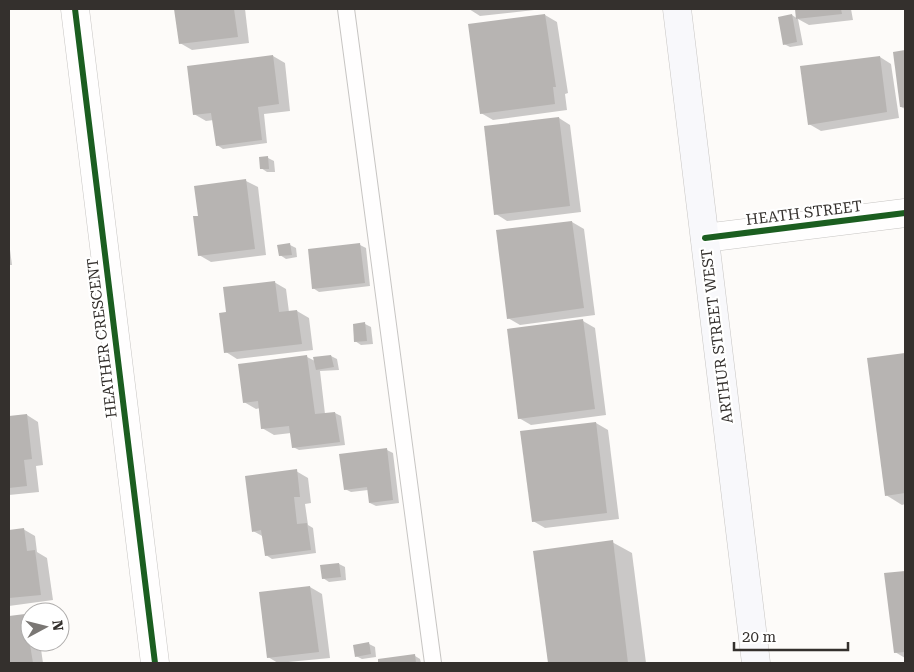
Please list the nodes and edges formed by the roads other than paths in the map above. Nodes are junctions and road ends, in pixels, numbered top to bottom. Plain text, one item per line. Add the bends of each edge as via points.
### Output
1 (74, 9) edge
2 (346, 9) edge
3 (677, 9) edge
4 (905, 214) edge
5 (705, 238) junction
6 (155, 663) edge
7 (433, 663) edge
8 (756, 663) edge

1 - 6 street, HEATHER CRESCENT
2 - 7 lane
3 - 5 main road, ARTHUR STREET WEST
4 - 5 street, HEATH STREET
5 - 8 main road, ARTHUR STREET WEST

